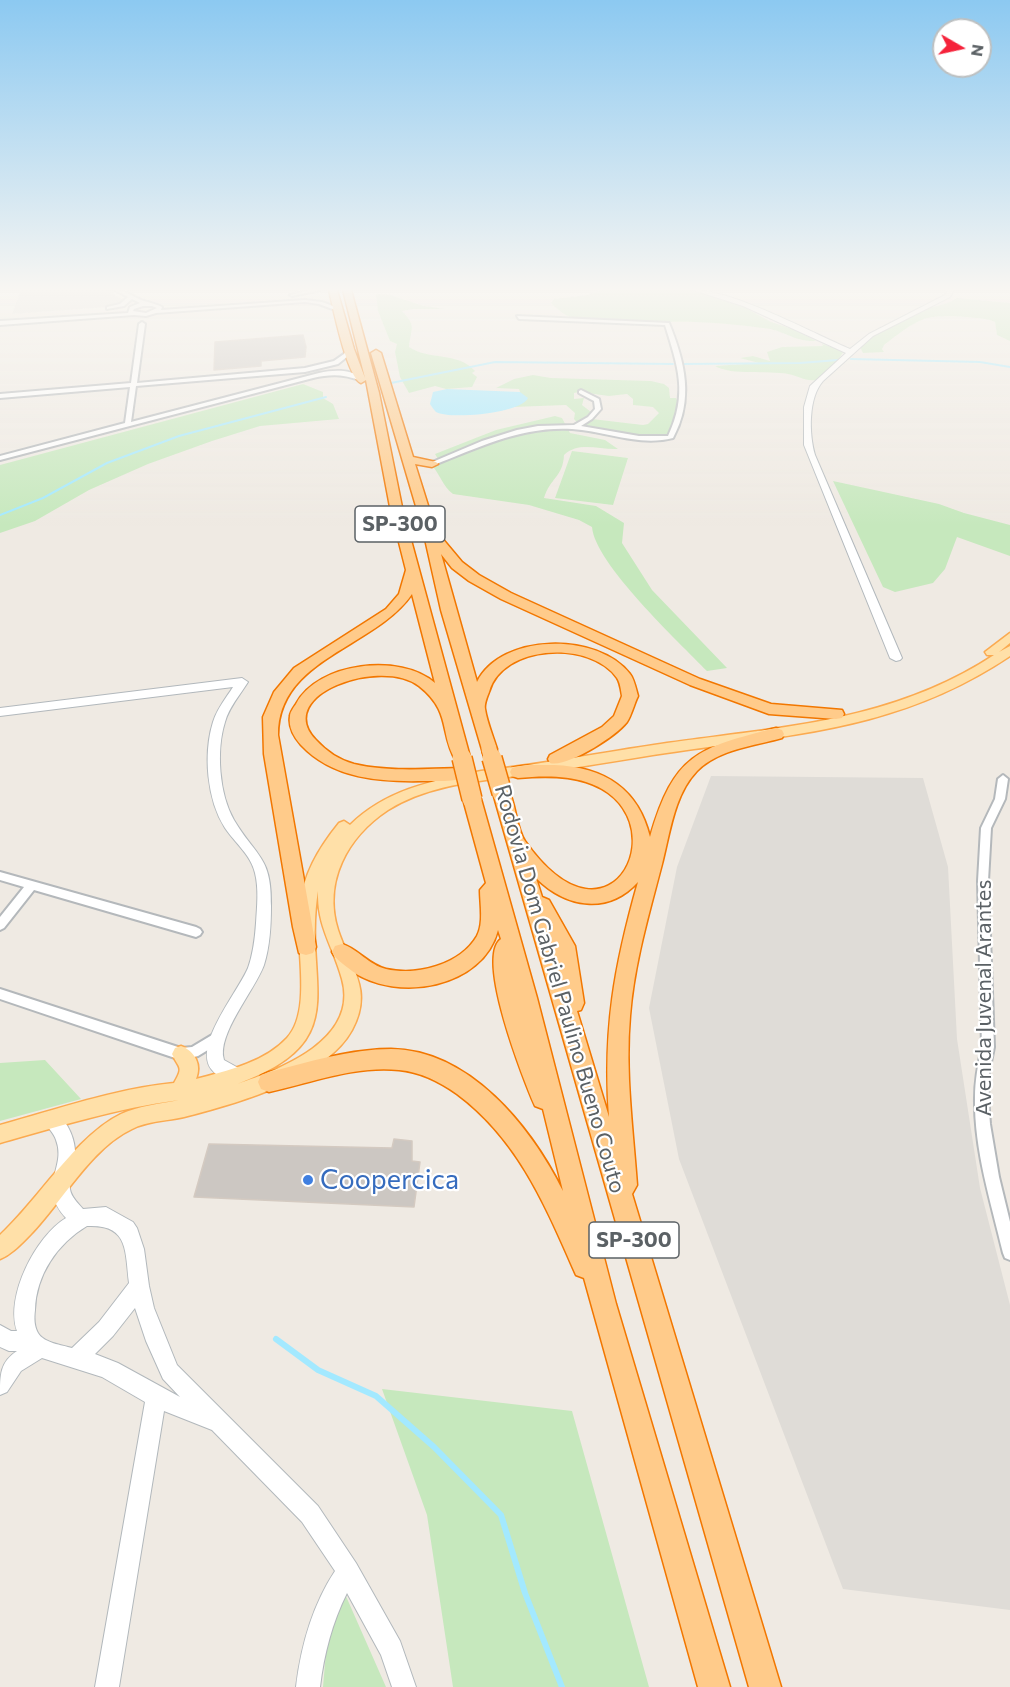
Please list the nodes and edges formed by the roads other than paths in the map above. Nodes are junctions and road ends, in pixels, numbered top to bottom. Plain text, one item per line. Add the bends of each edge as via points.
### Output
1 (135, 369) edge
2 (311, 369) edge
3 (356, 369) edge
4 (368, 369) edge
5 (380, 369) edge
6 (678, 369) edge
7 (832, 369) edge
8 (305, 370) junction
9 (313, 376) junction
10 (359, 378) junction
11 (132, 384) junction
12 (580, 392) dead end
13 (374, 393) junction
14 (0, 396) edge
15 (128, 423) junction
16 (575, 427) junction
17 (0, 458) edge
18 (406, 459) junction
19 (432, 464) junction
20 (413, 479) junction
21 (429, 530) junction
22 (411, 563) junction
23 (1010, 637) edge
24 (1010, 650) edge
25 (896, 658) dead end
26 (477, 707) junction
27 (0, 712) edge
28 (450, 714) junction
29 (836, 714) junction
30 (776, 734) junction
31 (556, 759) junction
32 (518, 772) junction
33 (459, 774) junction
34 (1003, 779) dead end
35 (516, 840) junction
36 (485, 846) junction
37 (0, 876) edge
38 (32, 885) junction
39 (0, 925) edge
40 (196, 933) dead end
41 (306, 947) junction
42 (342, 952) junction
43 (0, 994) edge
44 (217, 1038) junction
45 (181, 1054) junction
46 (236, 1075) junction
47 (269, 1082) junction
48 (180, 1091) junction
49 (52, 1120) junction
50 (0, 1134) edge
51 (59, 1186) junction
52 (627, 1216) junction
53 (79, 1218) junction
54 (0, 1249) edge
55 (1010, 1253) edge
56 (139, 1286) junction
57 (603, 1304) junction
58 (0, 1335) edge
59 (35, 1344) junction
60 (76, 1358) junction
61 (0, 1385) edge
62 (156, 1397) junction
63 (219, 1422) junction
64 (348, 1570) junction
65 (308, 1682) edge
66 (107, 1687) edge
67 (404, 1687) edge
68 (714, 1687) edge
69 (765, 1687) edge

1 - 11 street
2 - 8 street
3 - 10 highway
4 - 13 highway, Rodovia Dom Gabriel Paulino Bueno Couto / SP-300
5 - 18 highway, Rodovia Dom Gabriel Paulino Bueno Couto / SP-300
6 - 16 street via 685,396 682,415 671,437 655,439
7 - 25 street via 814,386 808,406 808,445
8 - 9 street
8 - 11 street
9 - 10 street via 336,372
9 - 15 street
10 - 13 highway
11 - 14 street
11 - 15 street
12 - 16 street via 597,400 598,409
13 - 22 highway, Rodovia Dom Gabriel Paulino Bueno Couto / SP-300
15 - 17 street
16 - 19 street via 502,435
18 - 19 highway
18 - 20 highway, Rodovia Dom Gabriel Paulino Bueno Couto / SP-300
19 - 20 highway
20 - 21 highway, Rodovia Dom Gabriel Paulino Bueno Couto / SP-300
21 - 26 highway, Rodovia Dom Gabriel Paulino Bueno Couto / SP-300
21 - 29 highway via 474,578 695,682 769,709
22 - 28 highway, Rodovia Dom Gabriel Paulino Bueno Couto / SP-300
22 - 41 highway via 411,585 405,598 391,613 309,663 283,689 272,716 276,776
23 - 29 main road via 954,675 897,698
24 - 30 main road via 955,684 910,703 829,725
26 - 31 highway via 488,676 500,664 527,651 568,648 607,661 624,677 628,688 621,718 604,734
26 - 35 highway, Rodovia Dom Gabriel Paulino Bueno Couto / SP-300, bridge
27 - 44 street via 242,682 220,720 214,748 216,774 219,802 227,820 258,862 262,874 263,932 254,971
28 - 33 highway via 433,689 418,678 370,669 334,678 312,692 300,707 298,724 308,746 352,770 409,776
28 - 36 highway, Rodovia Dom Gabriel Paulino Bueno Couto / SP-300, bridge
29 - 31 main road
30 - 32 main road
30 - 52 highway via 713,752 693,765 678,783 659,836 630,949 619,1018
31 - 33 main road
32 - 35 highway via 551,769 602,781 623,798 639,819 643,839 636,874 613,893 593,898 573,895 544,876
32 - 42 main road via 415,791 383,807 351,832 330,866 324,888 328,922
33 - 41 main road via 391,796 355,818 334,837 317,863 309,887
34 - 55 street, Avenida Juvenal Arantes via 1000,799 986,828 983,881 988,1047 982,1068 981,1117
35 - 52 highway, Rodovia Dom Gabriel Paulino Bueno Couto / SP-300
36 - 42 highway via 490,928 474,954 462,963 421,980 388,977 374,974
36 - 57 highway, Rodovia Dom Gabriel Paulino Bueno Couto / SP-300
37 - 38 street
38 - 39 street
38 - 40 street
41 - 46 main road via 308,1013 302,1030 293,1044 275,1058
42 - 47 main road via 353,989 352,1012 345,1027 333,1043
43 - 45 street
44 - 45 street via 194,1052
44 - 46 street via 215,1062
45 - 48 main road via 188,1061 190,1072
46 - 48 main road
47 - 51 main road via 217,1101 129,1120 102,1137
47 - 57 highway via 370,1060 392,1059 430,1067 471,1090 503,1117 529,1150 553,1193
48 - 49 main road via 144,1095
49 - 50 main road
49 - 51 street via 65,1137
51 - 53 street via 66,1206
51 - 54 main road
52 - 69 highway, Rodovia Dom Gabriel Paulino Bueno Couto / SP-300
53 - 56 street via 115,1220 128,1231 135,1249
53 - 59 street via 50,1238 34,1258 25,1279 18,1305 22,1329
56 - 60 street via 106,1329
56 - 63 street via 157,1348 170,1372
57 - 68 highway, Rodovia Dom Gabriel Paulino Bueno Couto / SP-300
58 - 59 street via 9,1341
59 - 60 street
59 - 61 street
60 - 62 street via 119,1374
62 - 63 street
62 - 66 street
63 - 64 street via 310,1514
64 - 65 street via 319,1625
64 - 67 street via 391,1650

